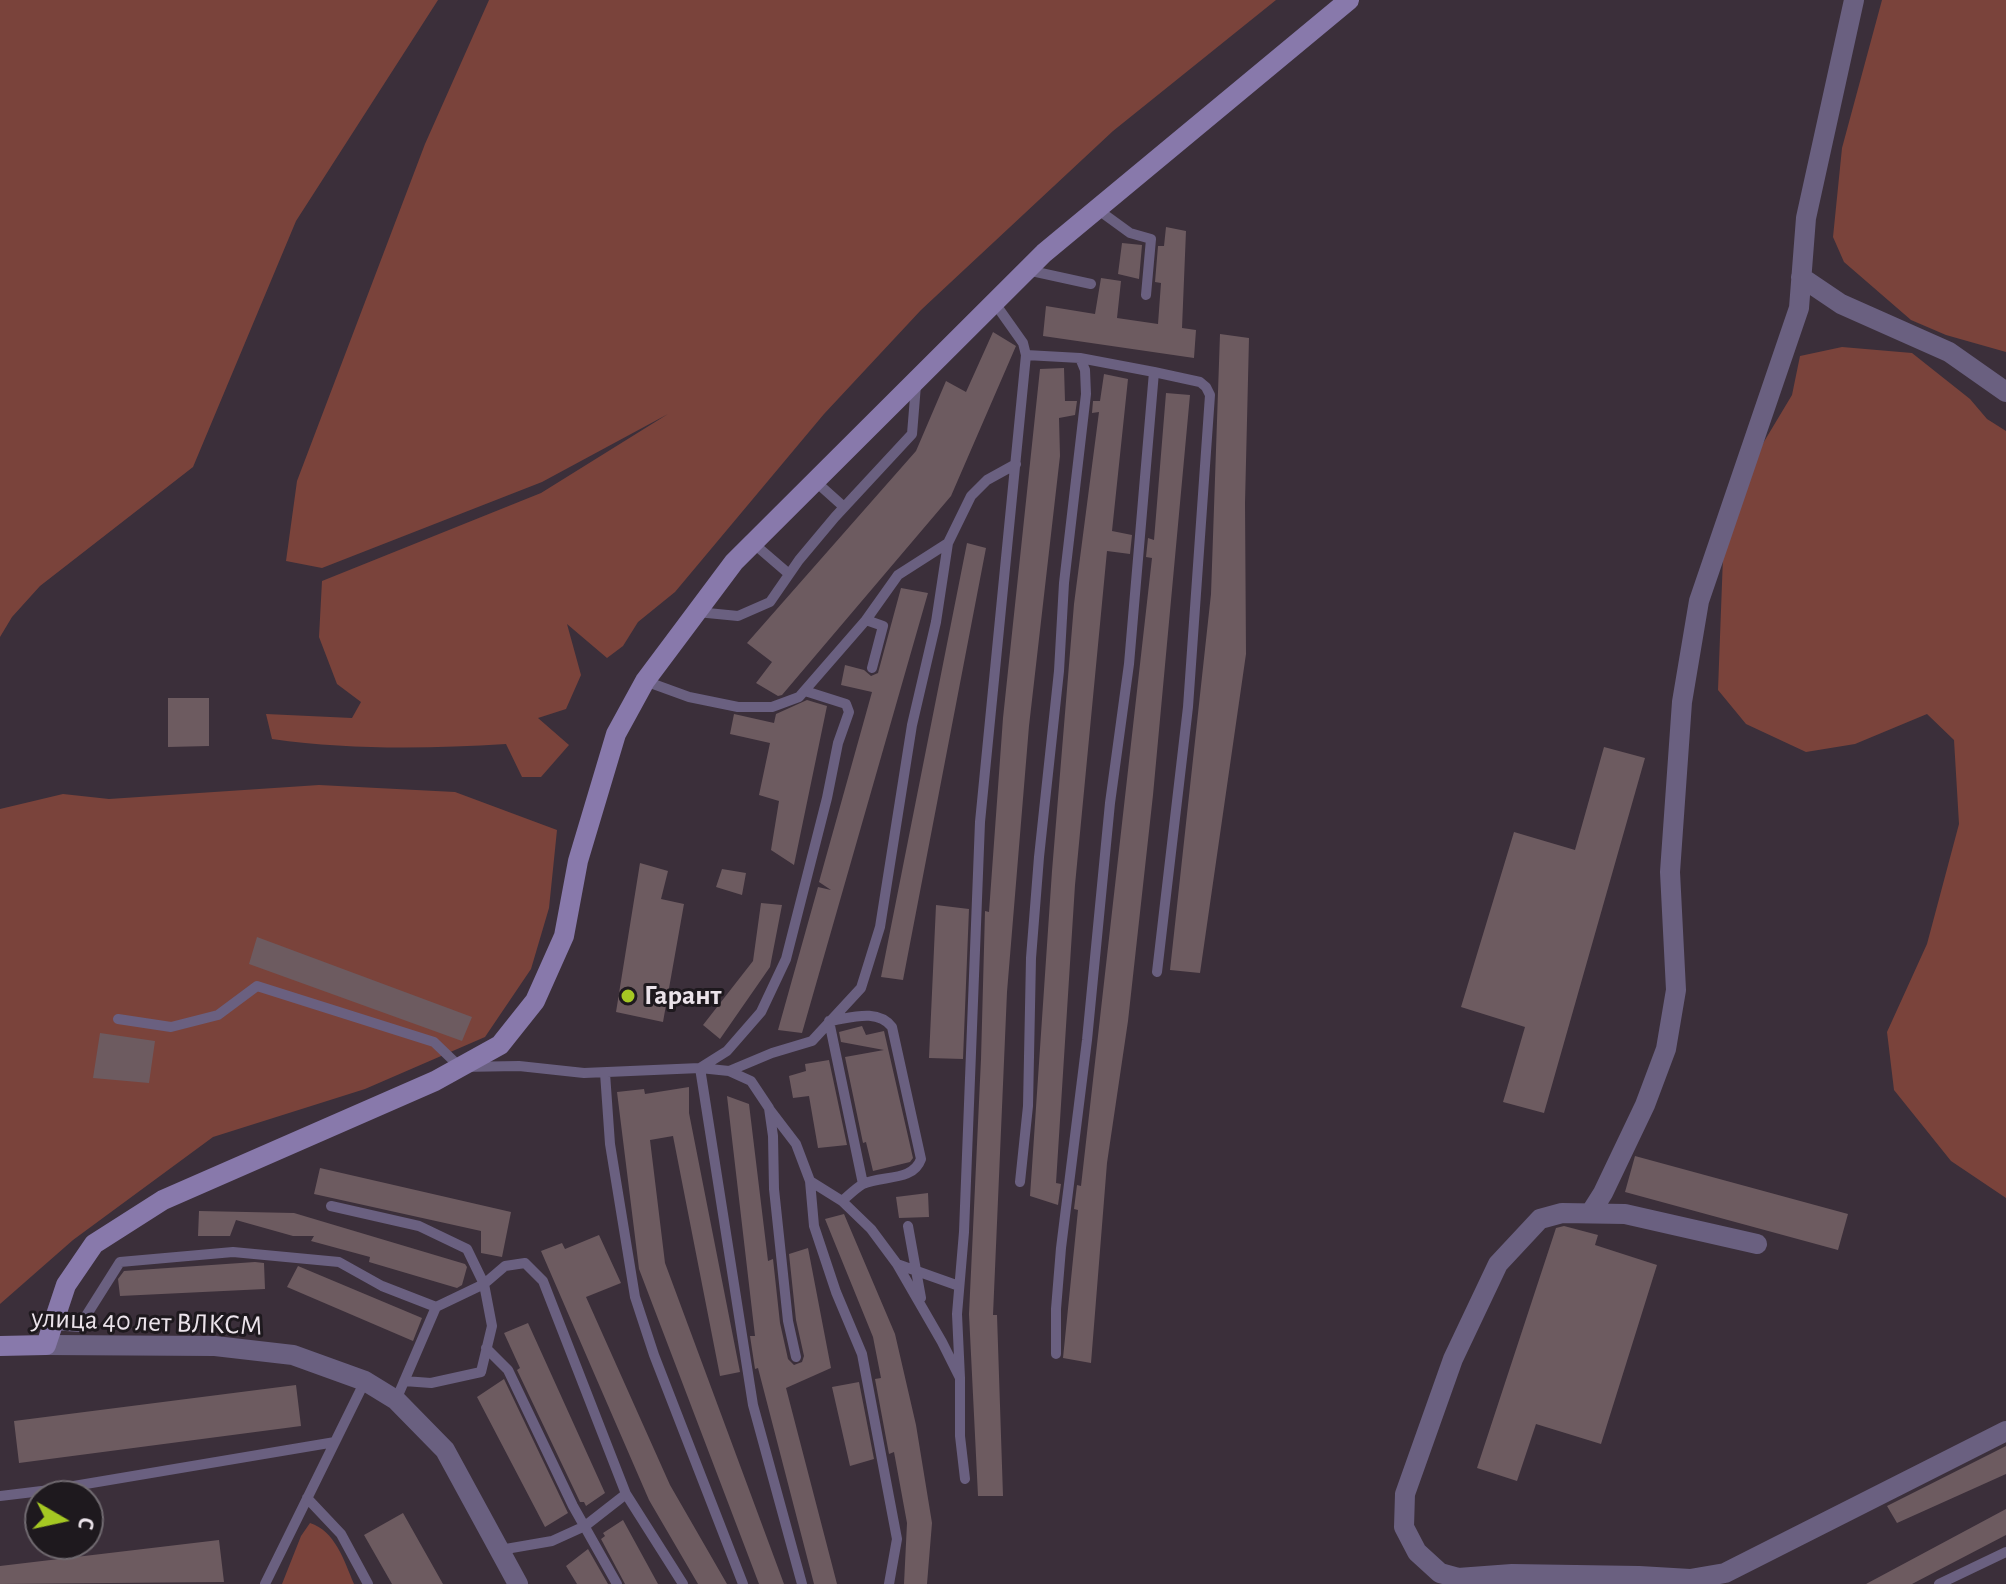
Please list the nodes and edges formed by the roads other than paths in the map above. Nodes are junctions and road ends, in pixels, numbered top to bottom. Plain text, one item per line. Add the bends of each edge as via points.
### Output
1 (1349, 0) edge
2 (1854, 0) edge
3 (1097, 209) junction
4 (1027, 270) junction
5 (1801, 277) junction
6 (1091, 284) dead end
7 (1146, 295) dead end
8 (994, 302) junction
9 (1026, 355) junction
10 (1080, 358) junction
11 (1154, 372) junction
12 (916, 381) junction
13 (2006, 392) edge
14 (1016, 464) junction
15 (815, 481) junction
16 (844, 507) junction
17 (753, 543) junction
18 (948, 543) junction
19 (789, 574) junction
20 (697, 612) junction
21 (866, 620) junction
22 (872, 668) dead end
23 (645, 681) junction
24 (805, 691) junction
25 (1157, 972) dead end
26 (118, 1019) dead end
27 (829, 1021) junction
28 (460, 1067) junction
29 (700, 1068) junction
30 (729, 1071) junction
31 (605, 1073) junction
32 (769, 1108) junction
33 (810, 1181) junction
34 (1020, 1182) dead end
35 (863, 1184) junction
36 (842, 1201) junction
37 (331, 1206) dead end
38 (1591, 1212) junction
39 (908, 1226) dead end
40 (1757, 1244) dead end
41 (897, 1264) junction
42 (918, 1270) junction
43 (484, 1284) junction
44 (959, 1286) junction
45 (922, 1304) junction
46 (436, 1307) junction
47 (49, 1335) junction
48 (0, 1346) edge
49 (486, 1348) junction
50 (1056, 1354) dead end
51 (796, 1357) dead end
52 (960, 1378) junction
53 (365, 1381) junction
54 (404, 1381) junction
55 (396, 1400) junction
56 (2006, 1431) edge
57 (335, 1442) junction
58 (965, 1479) dead end
59 (626, 1494) junction
60 (0, 1496) edge
61 (307, 1498) junction
62 (585, 1526) junction
63 (500, 1550) junction
64 (2006, 1552) edge
65 (265, 1584) edge
66 (368, 1584) edge
67 (518, 1584) edge
68 (617, 1584) edge
69 (683, 1584) edge
70 (743, 1584) edge
71 (802, 1584) edge
72 (889, 1584) edge
73 (1939, 1584) edge

1 - 3 street
2 - 5 street via 1806,218
3 - 4 street
3 - 7 lane via 1130,233 1151,239
4 - 6 lane
4 - 8 street
5 - 13 street via 1841,304 1949,352
5 - 38 street via 1799,308 1699,601 1682,702 1671,857 1676,990 1666,1049 1645,1105
8 - 9 lane
8 - 12 street
9 - 10 lane
9 - 14 lane
10 - 11 lane
10 - 34 lane via 1086,394 1039,857
11 - 25 lane via 1200,382 1210,395 1188,707
11 - 50 lane via 1129,664 1061,1248
12 - 15 street
12 - 16 lane via 912,434
14 - 18 lane via 971,496
14 - 44 lane via 980,822
15 - 16 lane
15 - 17 street
16 - 19 lane
17 - 19 lane
17 - 20 street
18 - 21 lane via 898,575
18 - 27 lane via 880,927 861,988
19 - 20 lane via 770,602 738,616
20 - 23 street
21 - 22 lane via 883,626
21 - 24 lane
23 - 24 lane via 738,707 772,707
23 - 28 street via 616,734 578,861 564,936 535,1001 500,1045
24 - 29 lane via 846,704 849,712 786,959 761,1012 727,1051
26 - 28 lane via 171,1027 218,1015 257,986 434,1042
27 - 30 lane via 812,1041
27 - 35 lane
27 - 35 lane via 874,1015 886,1020 907,1090 921,1159 918,1167
28 - 31 lane
28 - 47 street via 163,1200 94,1244 66,1285
29 - 30 lane
29 - 31 lane
29 - 71 lane via 753,1405
30 - 32 lane via 751,1081
31 - 70 lane via 610,1144 635,1297
32 - 33 lane via 796,1144
32 - 51 lane via 788,1321
33 - 36 lane
33 - 72 lane via 814,1226 862,1354 897,1539
35 - 36 lane
36 - 41 lane
37 - 43 lane via 419,1226 467,1249
38 - 40 street via 1625,1214
38 - 56 street via 1540,1219 1498,1264 1453,1359 1405,1494 1404,1527 1417,1552 1440,1573 1458,1578 1512,1574 1690,1579 1725,1573
39 - 42 lane
41 - 42 lane
41 - 45 lane
42 - 44 lane
42 - 45 lane
43 - 46 lane
43 - 49 lane via 492,1326
43 - 59 lane via 505,1266 525,1263 543,1281
44 - 52 lane
45 - 52 lane
46 - 47 lane via 339,1262 233,1252 120,1262 79,1327
46 - 54 lane
47 - 48 street, улица 40 лет ВЛКСМ
47 - 53 street, улица 40 лет ВЛКСМ via 293,1355
49 - 54 lane via 481,1372 431,1383
49 - 62 lane via 508,1370
52 - 58 lane
53 - 55 street, улица 40 лет ВЛКСМ
53 - 57 lane
54 - 55 lane
55 - 63 street, улица 40 лет ВЛКСМ via 445,1450
57 - 60 lane
57 - 61 lane
59 - 62 lane
59 - 69 lane
61 - 65 lane
61 - 66 lane via 341,1534
62 - 63 lane via 552,1541
62 - 68 lane
63 - 67 street, улица 40 лет ВЛКСМ
64 - 73 lane

